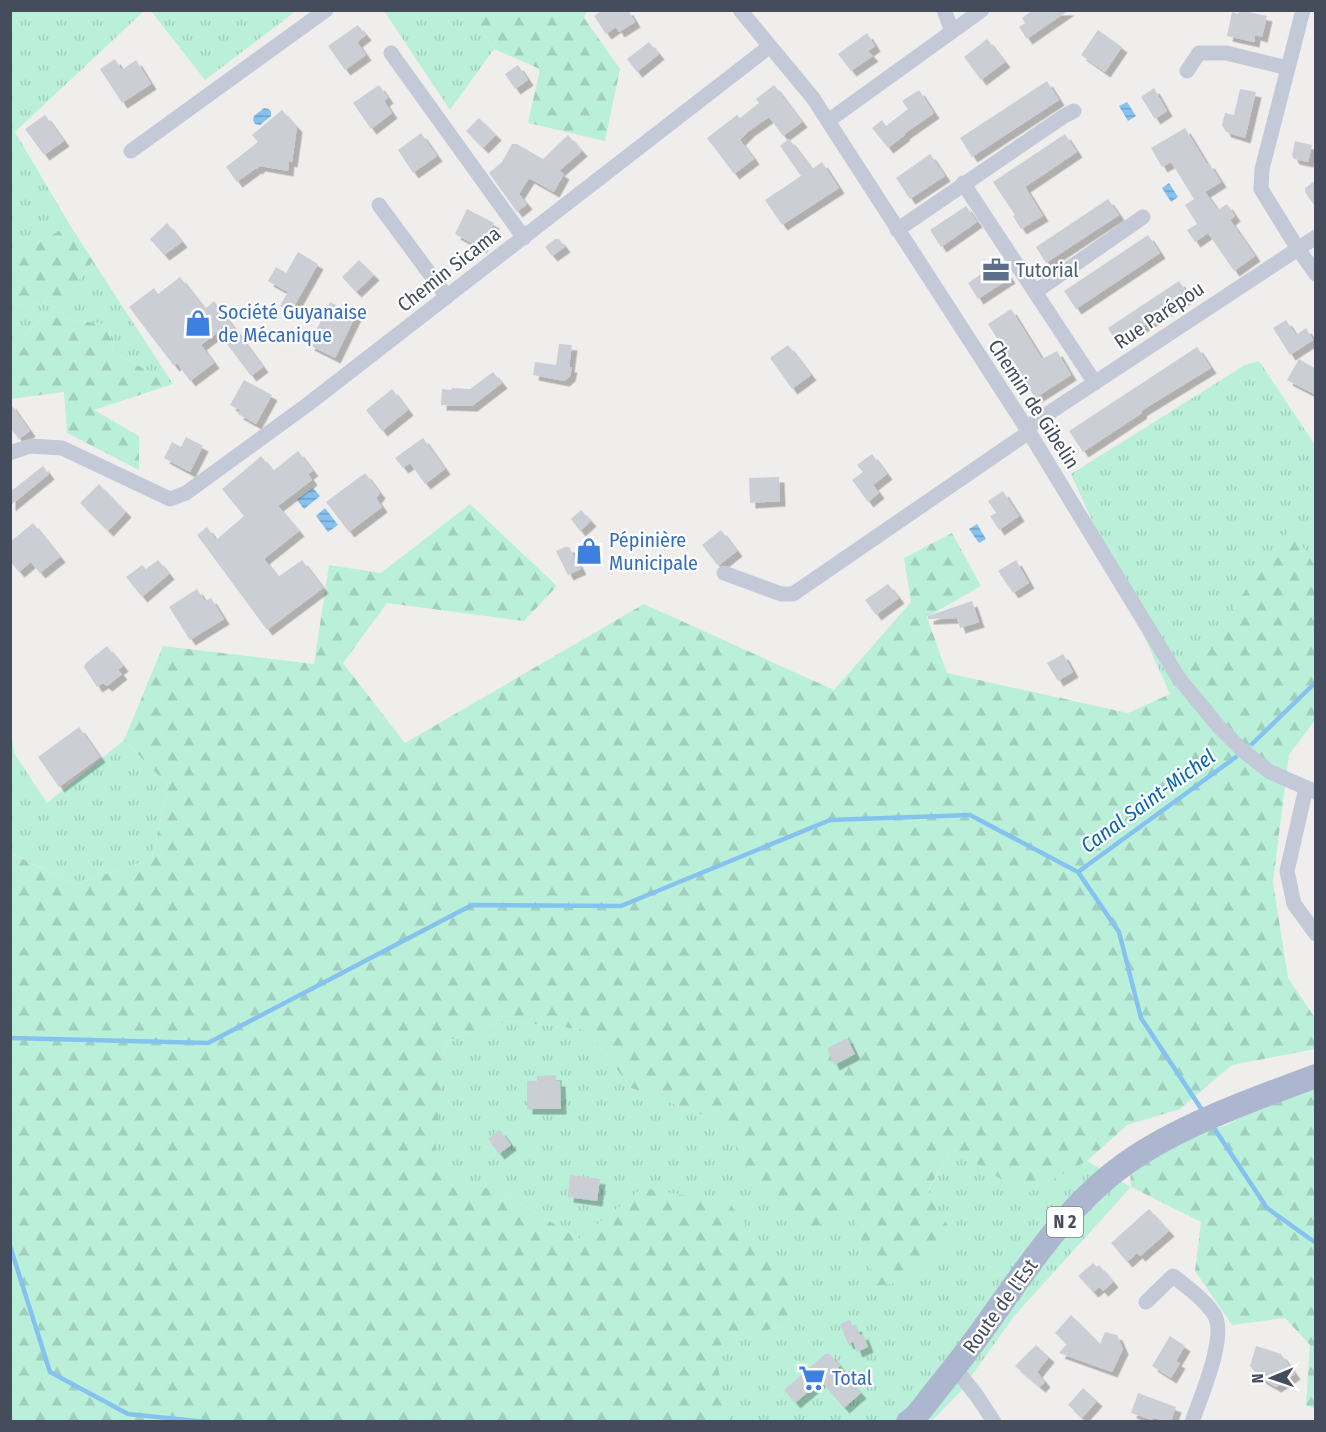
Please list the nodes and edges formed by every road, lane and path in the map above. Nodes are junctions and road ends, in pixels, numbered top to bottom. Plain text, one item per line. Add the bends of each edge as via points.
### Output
1 (326, 10) edge
2 (740, 10) edge
3 (944, 10) edge
4 (982, 10) edge
5 (1303, 10) edge
6 (952, 31) junction
7 (770, 46) junction
8 (391, 53) dead end
9 (1288, 68) junction
10 (1187, 71) dead end
11 (1074, 111) dead end
12 (828, 121) junction
13 (131, 151) dead end
14 (963, 183) junction
15 (378, 205) dead end
16 (1143, 217) dead end
17 (897, 230) junction
18 (524, 237) junction
19 (1316, 237) edge
20 (1298, 249) junction
21 (1316, 274) edge
22 (1035, 292) junction
23 (447, 297) junction
24 (1095, 383) junction
25 (1027, 430) junction
26 (10, 453) edge
27 (724, 573) dead end
28 (1311, 790) edge
29 (1316, 934) edge
30 (1316, 1076) edge
31 (1146, 1302) dead end
32 (954, 1367) junction
33 (908, 1422) edge
34 (994, 1422) edge
35 (1192, 1422) edge

1 - 13 street
2 - 7 street, Chemin de Gibelin
3 - 6 street
4 - 6 street
5 - 9 street
6 - 12 street
7 - 12 street, Chemin de Gibelin
7 - 18 street, Chemin Sicama
8 - 18 street
9 - 10 street via 1226,52 1199,53
9 - 20 street via 1262,170 1261,189
11 - 14 street
12 - 17 street, Chemin de Gibelin
14 - 17 street
14 - 22 street
15 - 23 street
16 - 22 street
17 - 25 street, Chemin de Gibelin
18 - 23 street, Chemin Sicama
19 - 20 street, Rue Parépou
20 - 21 street
20 - 24 street, Rue Parépou
22 - 24 street
23 - 26 street, Chemin Sicama via 186,493 170,499 62,448 30,446
24 - 25 street, Rue Parépou
25 - 27 street, Rue Parépou via 793,594 781,594
25 - 28 street, Chemin de Gibelin via 1178,678 1242,750 1270,772
28 - 29 street via 1287,871 1294,904
30 - 32 main road, Route de l'Est / N 2 via 1168,1137 1124,1164 1080,1203 1022,1273
31 - 35 street via 1173,1276 1215,1316 1216,1351
32 - 33 main road, Route de l'Est / N 2
32 - 34 street

